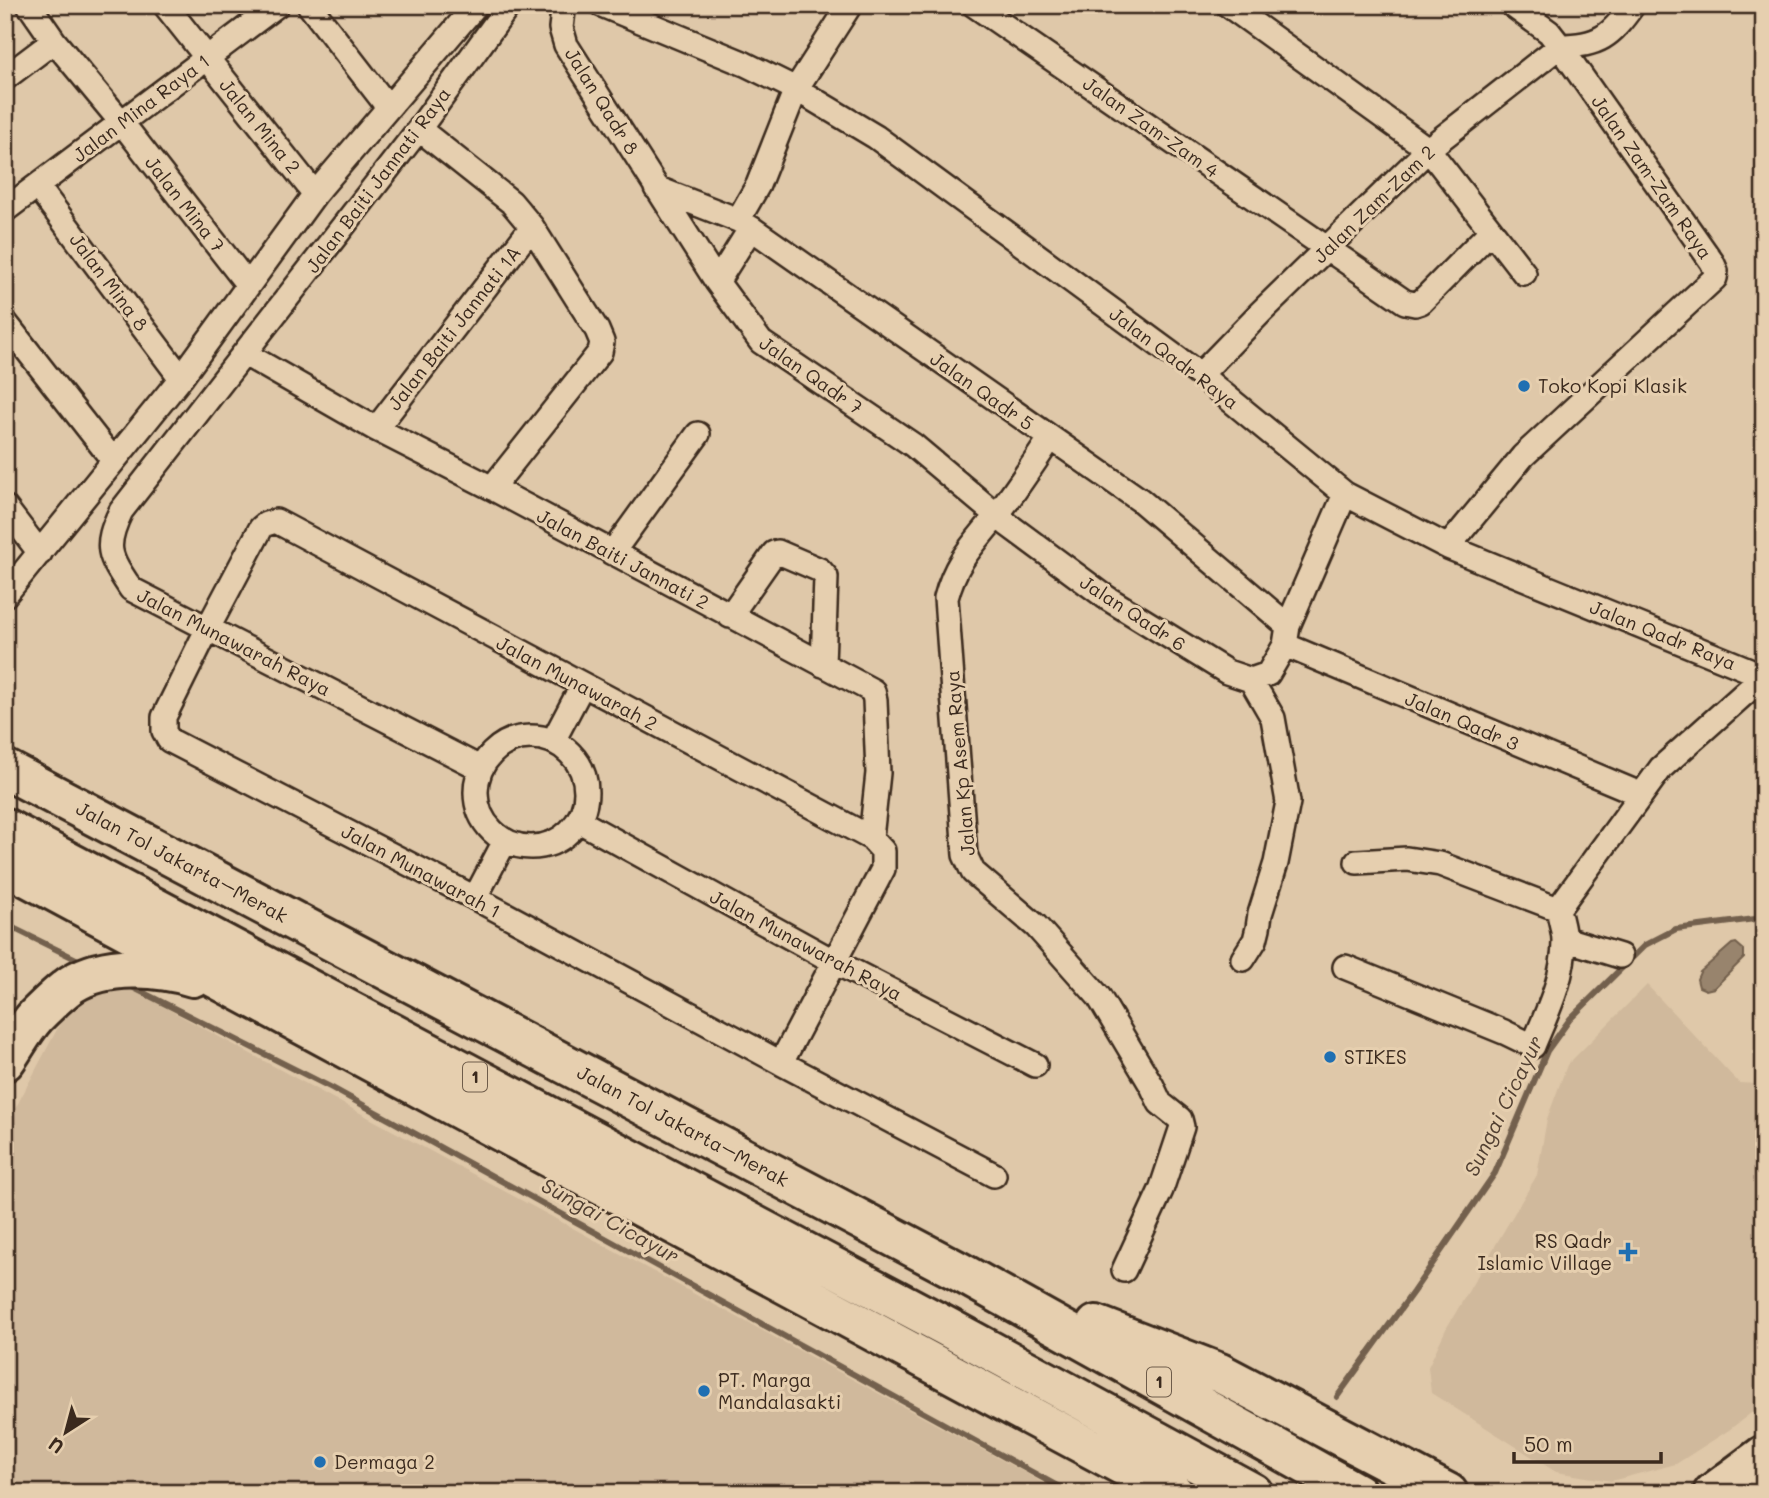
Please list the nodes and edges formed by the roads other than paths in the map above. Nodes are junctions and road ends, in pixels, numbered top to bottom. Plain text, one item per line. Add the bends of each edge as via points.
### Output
1 (29, 5) edge
2 (165, 5) edge
3 (277, 5) edge
4 (309, 5) edge
5 (476, 5) edge
6 (509, 5) edge
7 (602, 5) edge
8 (850, 5) edge
9 (974, 5) edge
10 (1228, 5) edge
11 (1512, 5) edge
12 (1633, 5) edge
13 (564, 7) edge
14 (54, 41) junction
15 (1560, 47) junction
16 (206, 58) junction
17 (5, 78) edge
18 (796, 89) junction
19 (388, 107) junction
20 (122, 123) junction
21 (419, 129) junction
22 (1429, 149) junction
23 (37, 186) junction
24 (656, 188) junction
25 (315, 194) junction
26 (5, 210) edge
27 (744, 224) junction
28 (531, 227) junction
29 (1491, 231) junction
30 (1327, 249) junction
31 (1524, 273) dead end
32 (717, 282) junction
33 (248, 285) junction
34 (5, 322) edge
35 (245, 354) junction
36 (1200, 375) junction
37 (181, 378) junction
38 (376, 429) junction
39 (698, 433) dead end
40 (1051, 439) junction
41 (113, 460) junction
42 (492, 488) junction
43 (1345, 494) junction
44 (5, 507) edge
45 (1001, 520) junction
46 (1448, 547) junction
47 (40, 553) junction
48 (612, 553) junction
49 (5, 596) edge
50 (730, 616) junction
51 (208, 628) junction
52 (1287, 636) junction
53 (823, 665) junction
54 (1764, 676) edge
55 (1259, 677) junction
56 (582, 686) junction
57 (553, 741) junction
58 (480, 768) junction
59 (5, 769) edge
60 (1640, 794) junction
61 (579, 821) junction
62 (5, 828) edge
63 (871, 838) junction
64 (505, 841) junction
65 (1357, 862) dead end
66 (5, 865) edge
67 (475, 898) junction
68 (1558, 909) junction
69 (1564, 939) junction
70 (1620, 956) dead end
71 (1243, 959) dead end
72 (833, 961) junction
73 (1345, 967) dead end
74 (245, 994) junction
75 (5, 1061) edge
76 (781, 1063) junction
77 (1035, 1065) dead end
78 (994, 1175) dead end
79 (1124, 1270) dead end
80 (960, 1272) junction
81 (1764, 1455) edge
82 (1166, 1489) edge
83 (1253, 1493) edge
84 (1357, 1493) edge
85 (1448, 1493) edge
86 (1713, 1493) edge

1 - 14 street, Jalan Mina 7
2 - 16 street, Jalan Mina 2
3 - 16 street, Jalan Mina Raya 1
4 - 19 street
5 - 19 street
6 - 21 street, Jalan Baiti Jannati Raya
7 - 18 street, Jalan Qadr Raya
8 - 18 street
9 - 30 street, Jalan Zam-Zam 4
10 - 22 street
11 - 15 street via 1549,32
12 - 15 street via 1615,30 1597,41
13 - 24 street, Jalan Qadr 8 via 561,28 566,45
14 - 17 street
14 - 20 street, Jalan Mina 7
15 - 22 street, Jalan Zam-Zam 2
15 - 46 street, Jalan Zam-Zam Raya via 1713,262 1715,278 1523,456
16 - 20 street, Jalan Mina Raya 1
16 - 25 street, Jalan Mina 2
18 - 27 street
18 - 36 street, Jalan Qadr Raya via 876,137
19 - 25 street
20 - 23 street, Jalan Mina Raya 1
20 - 33 street, Jalan Mina 7
21 - 28 street via 511,202
21 - 35 street, Jalan Baiti Jannati Raya
22 - 29 street
22 - 30 street, Jalan Zam-Zam 2
23 - 26 street, Jalan Mina Raya 1
23 - 37 street, Jalan Mina 8
24 - 27 street, Jalan Qadr 5
24 - 32 street, Jalan Qadr 7
25 - 33 street
27 - 32 street
27 - 40 street, Jalan Qadr 5
28 - 38 street, Jalan Baiti Jannati 1A
28 - 42 street via 602,342 600,352
29 - 30 street, Jalan Zam-Zam 4 via 1415,304 1405,302
29 - 31 street
30 - 36 street, Jalan Zam-Zam 2
32 - 45 street, Jalan Qadr 7 via 761,342 913,445
33 - 37 street
34 - 41 street
35 - 38 street, Jalan Baiti Jannati 2
35 - 51 street, Jalan Munawarah Raya via 121,511 109,535 113,562 131,589
36 - 43 street, Jalan Qadr Raya
37 - 41 street
38 - 42 street, Jalan Baiti Jannati 2
39 - 48 street
40 - 45 street
40 - 52 street, Jalan Qadr 5 via 1140,500
41 - 47 street
42 - 48 street, Jalan Baiti Jannati 2
43 - 46 street, Jalan Qadr Raya
43 - 52 street
44 - 47 street
45 - 55 street, Jalan Qadr 6 via 1143,622 1227,672
45 - 79 street, Jalan Kp Asem Raya via 973,541 951,578 946,598 965,855 973,872 1035,926 1099,998 1160,1103 1180,1119 1182,1127 1161,1190
46 - 54 street, Jalan Qadr Raya
47 - 49 street
48 - 50 street, Jalan Baiti Jannati 2
50 - 53 street, Jalan Baiti Jannati 2
50 - 53 street via 774,552 820,570 826,577
51 - 56 street, Jalan Munawarah 2 via 261,528 276,521
51 - 58 street, Jalan Munawarah Raya
51 - 67 street, Jalan Munawarah 1 via 164,717 169,740
52 - 55 street
52 - 60 street, Jalan Qadr 3
53 - 63 street, Jalan Baiti Jannati 2 via 873,691 876,700 878,773
54 - 60 street via 1661,768
55 - 71 street via 1273,718 1288,802 1255,940
56 - 57 street
56 - 63 street, Jalan Munawarah 2
57 - 58 street via 532,736 511,740 493,751
57 - 61 street via 572,755 584,775 586,799
58 - 64 street via 476,802 486,825
59 - 80 highway, Jalan Tol Jakarta–Merak / 1
60 - 68 street
61 - 64 street via 565,836 546,846 525,848
61 - 72 street, Jalan Munawarah Raya
62 - 83 highway, 1
63 - 72 street via 883,851 883,869
64 - 67 street
65 - 68 street via 1407,859 1440,863
66 - 74 highway
67 - 76 street, Jalan Munawarah 1
68 - 69 street
69 - 70 street
69 - 73 street via 1555,994 1533,1046
72 - 76 street
72 - 77 street, Jalan Munawarah Raya
74 - 75 highway via 167,971 111,970 73,983 35,1017
74 - 82 highway
76 - 78 street, Jalan Munawarah 1
80 - 84 highway, Jalan Tol Jakarta–Merak / 1
80 - 85 highway via 1220,1373
81 - 86 highway

